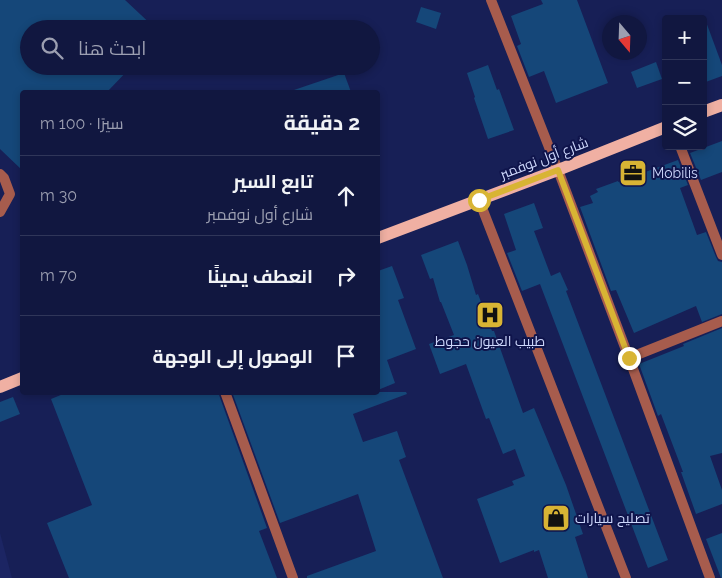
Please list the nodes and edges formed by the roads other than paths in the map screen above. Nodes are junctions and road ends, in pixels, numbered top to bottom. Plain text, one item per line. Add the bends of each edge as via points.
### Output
1 (491, 0) edge
2 (722, 104) edge
3 (707, 110) edge
4 (662, 129) edge
5 (682, 150) edge
6 (558, 170) junction
7 (0, 174) edge
8 (479, 200) junction
9 (0, 212) edge
10 (380, 237) edge
11 (722, 255) edge
12 (722, 320) edge
13 (629, 358) junction
14 (20, 379) edge
15 (0, 387) edge
16 (226, 395) edge
17 (293, 578) edge
18 (626, 578) edge
19 (710, 578) edge

1 - 6 street
2 - 3 main road
4 - 6 main road, شارع أول نوفمبر
5 - 11 street
6 - 8 main road, شارع أول نوفمبر
6 - 13 street
7 - 9 street via 10,194
8 - 10 main road, شارع أول نوفمبر
8 - 18 street
12 - 13 street
13 - 19 street
14 - 15 main road
16 - 17 street

